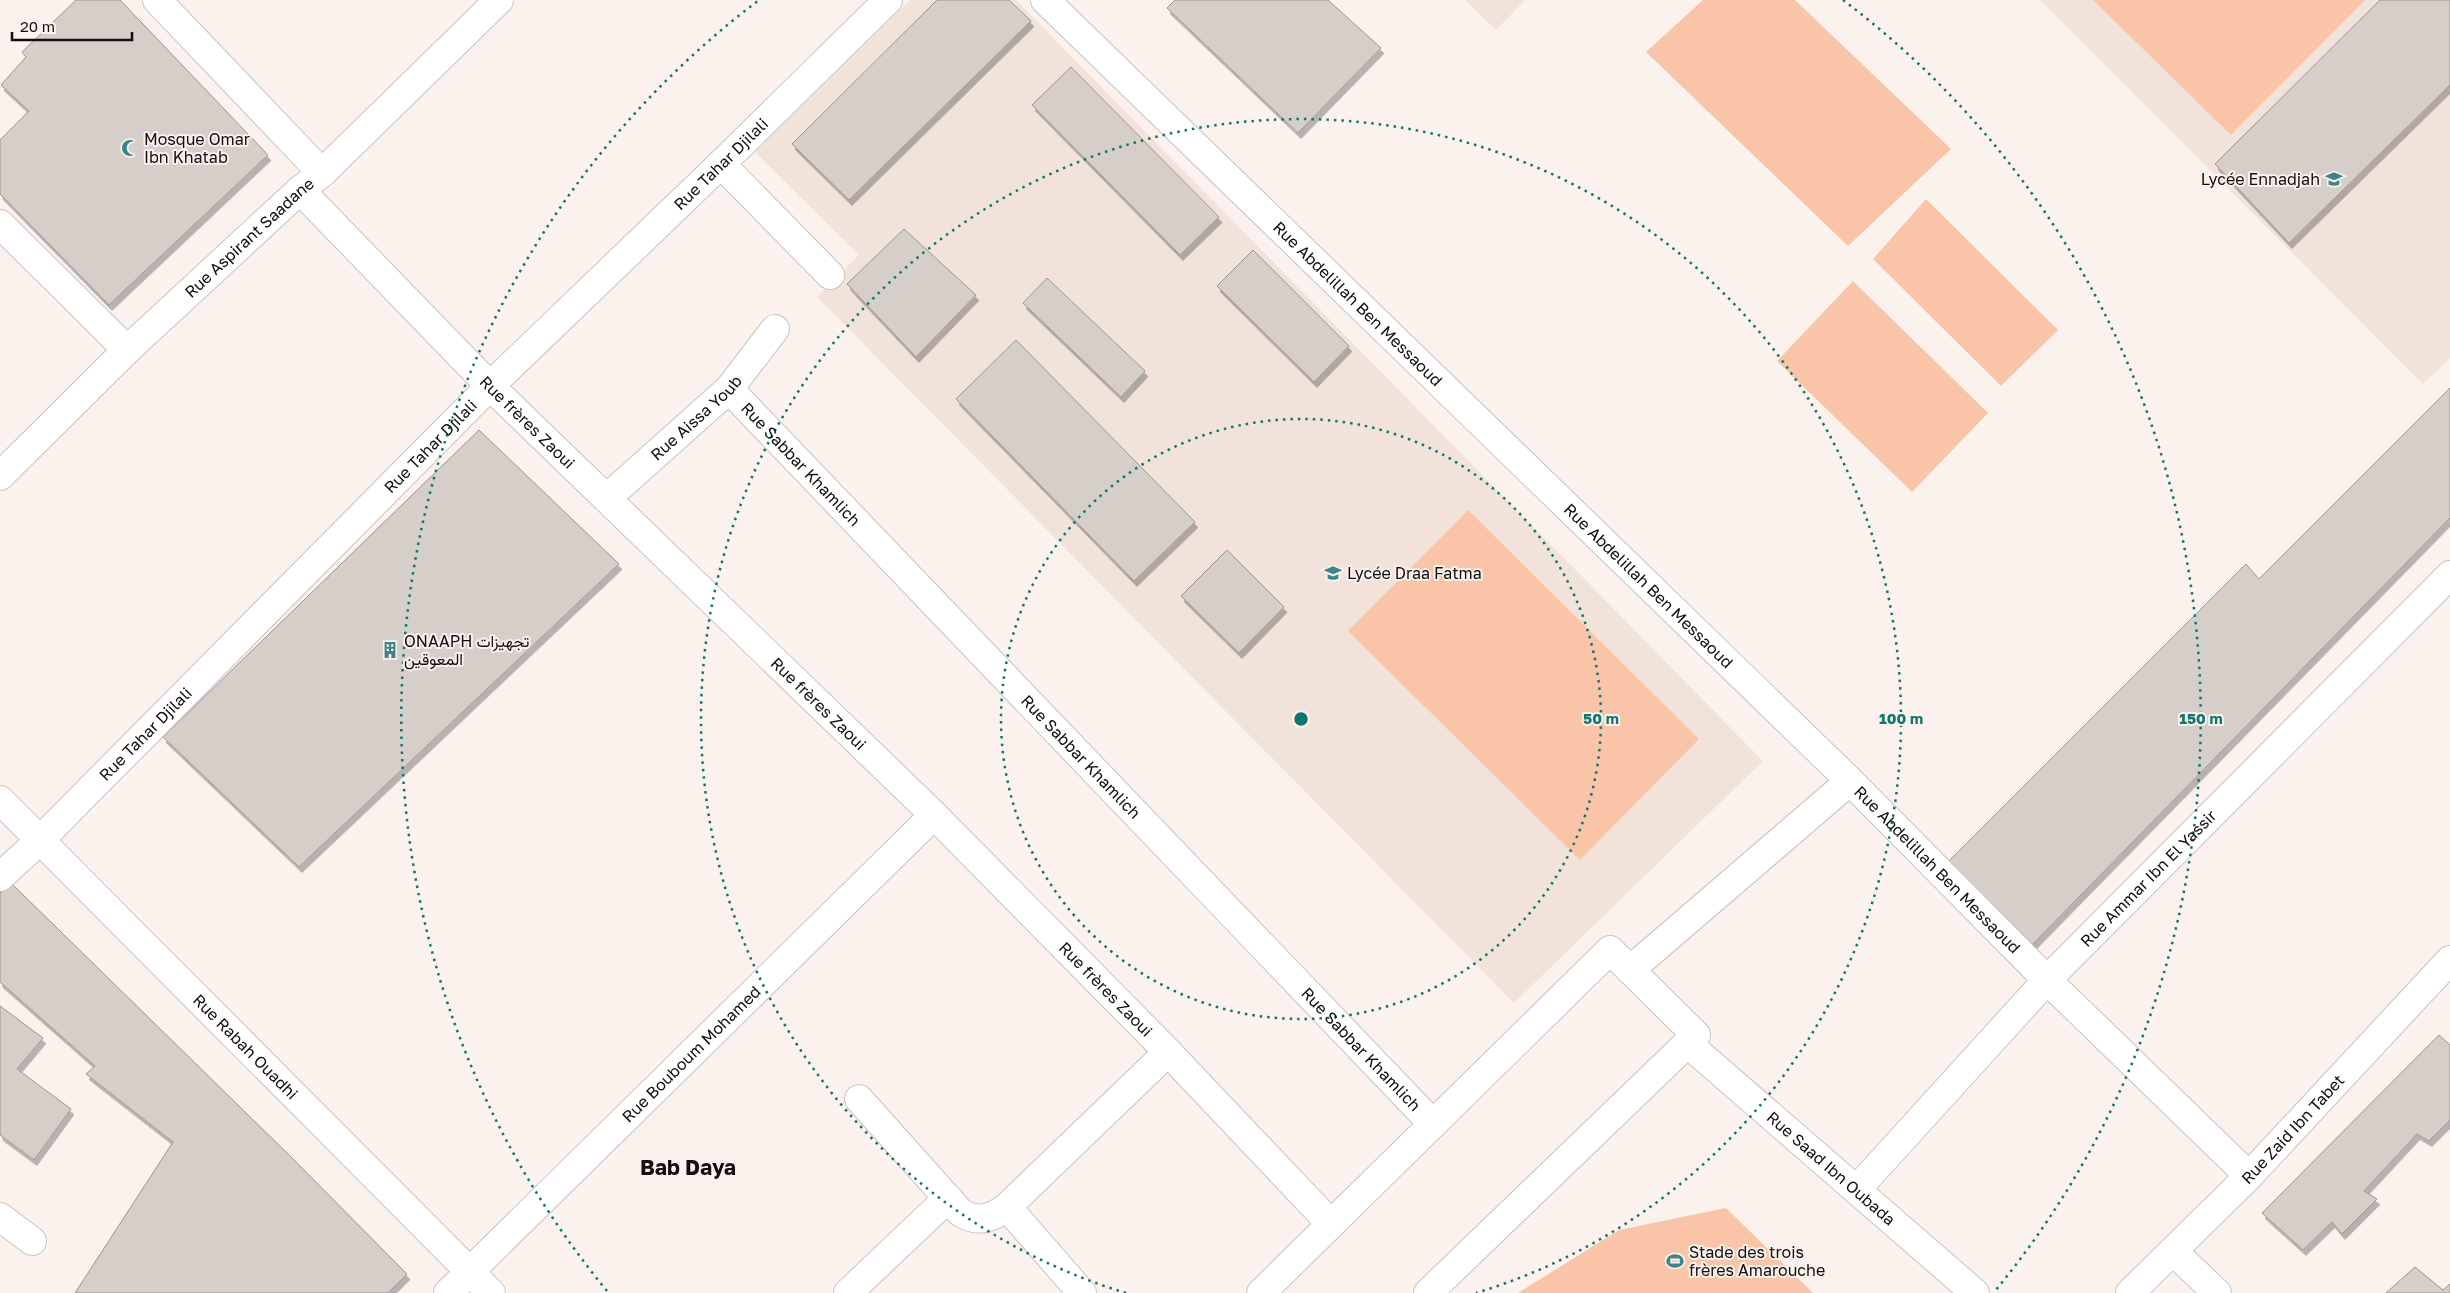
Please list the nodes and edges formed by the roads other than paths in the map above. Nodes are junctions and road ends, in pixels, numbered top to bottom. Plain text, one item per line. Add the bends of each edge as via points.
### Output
1 (157, 0) edge
2 (499, 0) edge
3 (888, 0) edge
4 (1044, 0) edge
5 (721, 164) junction
6 (322, 173) junction
7 (300, 190) junction
8 (0, 224) edge
9 (830, 275) dead end
10 (775, 329) dead end
11 (127, 350) junction
12 (490, 386) junction
13 (729, 389) junction
14 (0, 476) edge
15 (607, 498) junction
16 (2450, 575) edge
17 (1850, 781) junction
18 (0, 800) edge
19 (934, 815) junction
20 (42, 839) junction
21 (0, 877) edge
22 (2450, 960) edge
23 (1630, 970) junction
24 (2047, 980) junction
25 (1688, 1044) junction
26 (1168, 1052) junction
27 (859, 1099) dead end
28 (1433, 1124) junction
29 (2249, 1176) junction
30 (1857, 1189) junction
31 (948, 1198) junction
32 (1007, 1207) junction
33 (0, 1218) edge
34 (1331, 1224) junction
35 (32, 1240) dead end
36 (2172, 1251) junction
37 (470, 1272) junction
38 (448, 1293) edge
39 (491, 1293) edge
40 (848, 1293) edge
41 (1082, 1293) edge
42 (1261, 1293) edge
43 (1428, 1293) edge
44 (1976, 1293) edge
45 (2130, 1293) edge
46 (2216, 1293) edge

1 - 6 street
2 - 6 street, Rue Aspirant Saadane
3 - 5 street, Rue Tahar Djilali
4 - 17 street, Rue Abdelillah Ben Messaoud
5 - 9 street
5 - 12 street, Rue Tahar Djilali
6 - 7 street, Rue Aspirant Saadane
7 - 11 street, Rue Aspirant Saadane
7 - 12 street, Rue frères Zaoui
8 - 11 street
10 - 13 street, Rue Aissa Youb
11 - 14 street, Rue Aspirant Saadane
12 - 15 street, Rue frères Zaoui
12 - 20 street, Rue Tahar Djilali
13 - 15 street, Rue Aissa Youb
13 - 28 street, Rue Sabbar Khamlich
15 - 19 street, Rue frères Zaoui
16 - 24 street, Rue Ammar Ibn El Yassir
17 - 23 street
17 - 24 street, Rue Abdelillah Ben Messaoud
18 - 20 street, Rue Rabah Ouadhi
19 - 26 street, Rue frères Zaoui
19 - 37 street, Rue Bouboum Mohamed
20 - 21 street, Rue Tahar Djilali
20 - 37 street, Rue Rabah Ouadhi
22 - 29 street, Rue Zaid Ibn Tabet
23 - 25 street via 1696,1035
23 - 28 street via 1610,950
24 - 29 street, Rue Abdelillah Ben Messaoud
24 - 30 street, Rue Ammar Ibn El Yassir
25 - 30 street, Rue Saad Ibn Oubada
25 - 43 street
26 - 32 street
26 - 34 street, Rue frères Zaoui
27 - 31 street
28 - 34 street
29 - 36 street, Rue Zaid Ibn Tabet
30 - 44 street, Rue Saad Ibn Oubada
31 - 32 street via 960,1212 975,1218 986,1219
31 - 40 street
32 - 41 street
33 - 35 street
34 - 42 street
36 - 45 street, Rue Zaid Ibn Tabet
36 - 46 street
37 - 38 street, Rue Bouboum Mohamed
37 - 39 street, Rue Rabah Ouadhi

